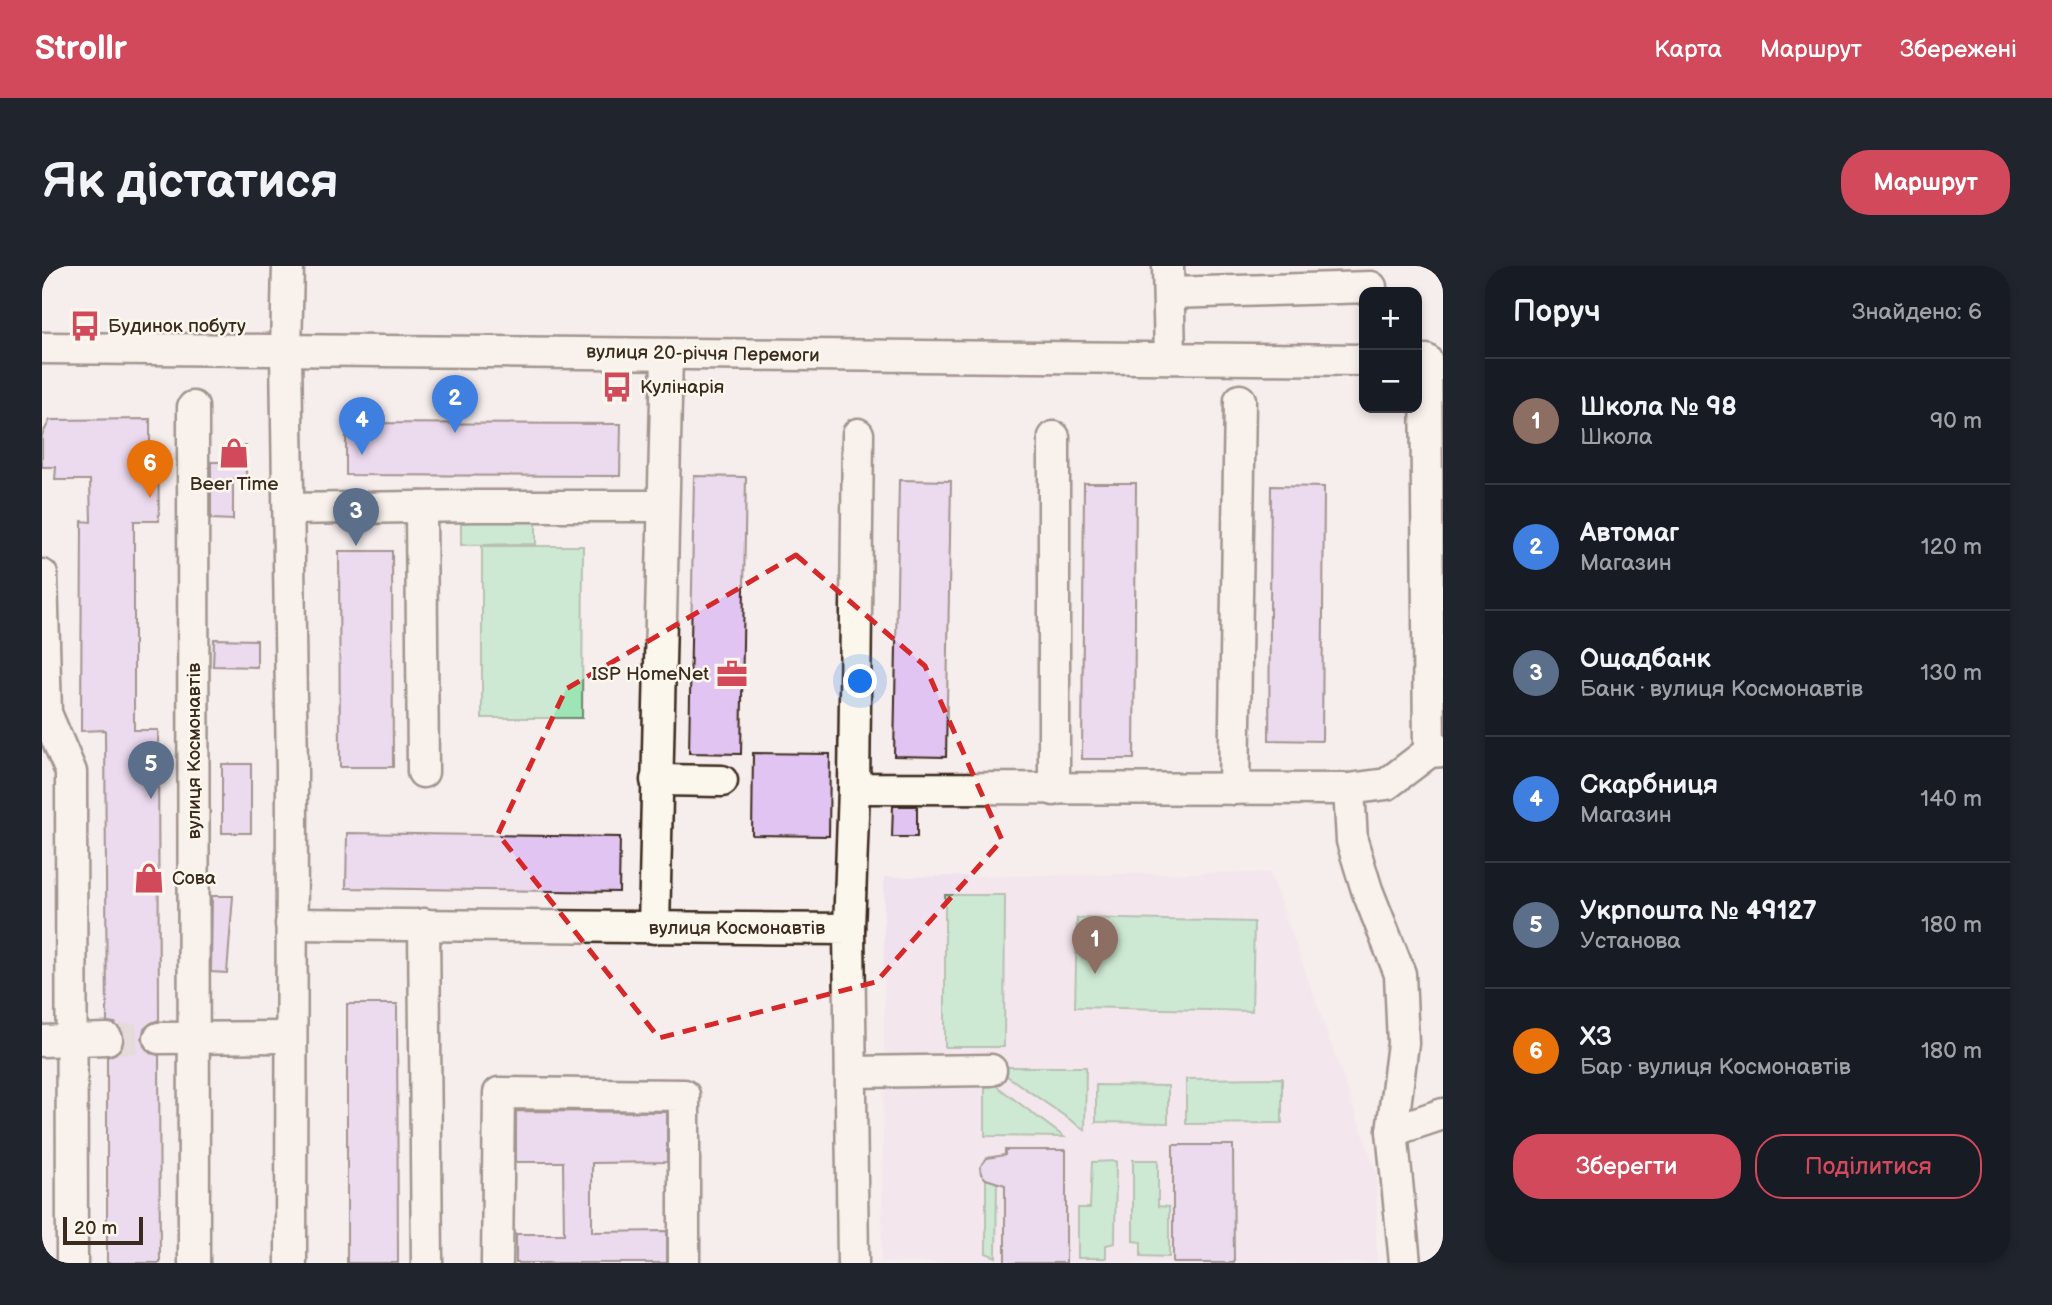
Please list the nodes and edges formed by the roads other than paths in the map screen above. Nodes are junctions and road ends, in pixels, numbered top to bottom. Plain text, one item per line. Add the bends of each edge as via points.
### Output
1 (288, 266) edge
2 (1168, 280) edge
3 (1371, 287) dead end
4 (42, 348) edge
5 (286, 351) junction
6 (667, 354) junction
7 (1170, 358) junction
8 (1359, 360) edge
9 (1429, 360) edge
10 (1240, 400) dead end
11 (193, 407) dead end
12 (858, 434) dead end
13 (1054, 437) dead end
14 (663, 506) junction
15 (421, 507) junction
16 (289, 509) junction
17 (42, 575) edge
18 (1436, 751) edge
19 (423, 772) dead end
20 (656, 780) junction
21 (722, 781) dead end
22 (854, 788) junction
23 (1234, 789) junction
24 (1349, 789) junction
25 (1054, 790) junction
26 (291, 924) junction
27 (424, 925) junction
28 (653, 928) junction
29 (849, 929) junction
30 (291, 1037) junction
31 (159, 1038) tunnel mouth
32 (107, 1039) tunnel mouth
33 (194, 1039) junction
34 (42, 1041) edge
35 (73, 1041) junction
36 (991, 1070) dead end
37 (851, 1072) junction
38 (1443, 1114) edge
39 (1392, 1131) junction
40 (72, 1263) edge
41 (194, 1263) edge
42 (291, 1263) edge
43 (427, 1263) edge
44 (497, 1263) edge
45 (684, 1263) edge
46 (853, 1263) edge
47 (1405, 1263) edge

1 - 5 street
2 - 3 street
2 - 7 street
4 - 5 street, вулиця 20-річчя Перемоги
5 - 6 street, вулиця 20-річчя Перемоги
5 - 16 street
6 - 7 street, вулиця 20-річчя Перемоги
6 - 14 street
7 - 8 street, вулиця 20-річчя Перемоги
9 - 18 street
10 - 23 street
11 - 33 street, вулиця Космонавтів
12 - 22 street
13 - 25 street
14 - 15 street
14 - 20 street
15 - 16 street
15 - 19 street
16 - 26 street
17 - 35 street via 46,713 71,772
18 - 24 street via 1387,785
20 - 21 street
20 - 28 street
22 - 25 street
22 - 29 street
23 - 24 street
23 - 25 street
24 - 39 street via 1352,841 1400,974 1403,1043
26 - 27 street, вулиця Космонавтів
26 - 30 street
27 - 28 street, вулиця Космонавтів
27 - 43 street
28 - 29 street, вулиця Космонавтів
29 - 37 street, вулиця Космонавтів
30 - 33 street
30 - 42 street via 282,1121
31 - 33 street
32 - 35 street
33 - 41 street, вулиця Космонавтів
34 - 35 street
35 - 40 street
36 - 37 street
37 - 46 street, вулиця Космонавтів
38 - 39 street
39 - 47 street
44 - 45 street via 499,1093 684,1095

